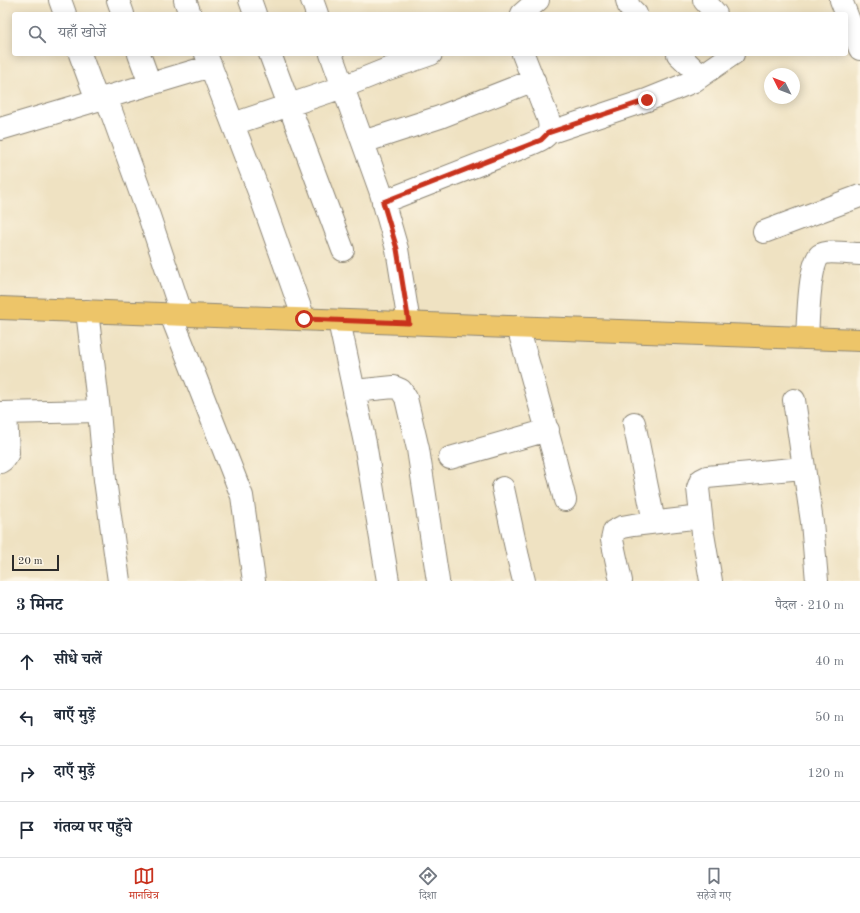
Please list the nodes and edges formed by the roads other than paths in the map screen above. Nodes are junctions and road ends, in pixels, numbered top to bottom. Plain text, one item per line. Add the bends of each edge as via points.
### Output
1 (60, 0) edge
2 (118, 0) edge
3 (185, 0) edge
4 (250, 0) edge
5 (312, 0) edge
6 (538, 0) edge
7 (627, 0) edge
8 (704, 0) edge
9 (64, 12) edge
10 (122, 12) edge
11 (189, 12) edge
12 (254, 12) edge
13 (316, 12) edge
14 (524, 12) edge
15 (634, 12) edge
16 (714, 12) edge
17 (848, 26) edge
18 (860, 49) edge
19 (81, 56) edge
20 (140, 56) edge
21 (271, 56) edge
22 (332, 56) edge
23 (425, 56) edge
24 (524, 56) edge
25 (680, 56) edge
26 (730, 56) edge
27 (208, 60) edge
28 (701, 76) junction
29 (534, 80) junction
30 (150, 84) junction
31 (343, 87) junction
32 (102, 99) junction
33 (288, 106) junction
34 (233, 124) junction
35 (0, 129) edge
36 (548, 133) junction
37 (363, 142) junction
38 (860, 196) edge
39 (383, 202) junction
40 (764, 232) dead end
41 (343, 250) dead end
42 (860, 254) edge
43 (0, 308) edge
44 (87, 312) junction
45 (177, 315) junction
46 (304, 319) junction
47 (339, 321) junction
48 (409, 323) junction
49 (518, 327) junction
50 (807, 338) junction
51 (860, 340) edge
52 (354, 391) junction
53 (794, 400) dead end
54 (99, 411) junction
55 (3, 413) edge
56 (634, 423) dead end
57 (548, 430) junction
58 (450, 458) dead end
59 (0, 462) edge
60 (803, 468) junction
61 (503, 488) dead end
62 (565, 500) dead end
63 (701, 517) junction
64 (654, 522) junction
65 (119, 581) edge
66 (254, 581) edge
67 (388, 581) edge
68 (438, 581) edge
69 (524, 581) edge
70 (621, 581) edge
71 (711, 581) edge
72 (817, 581) edge

1 - 9 street
2 - 10 street
3 - 11 street
4 - 12 street
5 - 13 street
6 - 14 street
7 - 15 street
8 - 16 street
17 - 18 street
19 - 32 street
20 - 30 street
21 - 33 street
22 - 31 street
23 - 31 street
24 - 29 street
25 - 28 street
26 - 28 street
27 - 30 street
27 - 34 street
28 - 36 street via 647,100
29 - 36 street via 550,126
29 - 37 street via 440,117
30 - 32 street
31 - 33 street
31 - 37 street
32 - 35 street
32 - 45 street via 149,216
33 - 34 street
33 - 41 street
34 - 46 street
36 - 39 street via 541,140
37 - 39 street
38 - 40 street
39 - 48 street via 397,249
42 - 50 street via 825,253 819,256 812,279
43 - 44 main road
44 - 45 main road
44 - 54 street
45 - 46 main road
45 - 66 street via 242,496
46 - 47 main road
47 - 48 main road
47 - 52 street
48 - 49 main road
49 - 50 main road
49 - 57 street
50 - 51 main road
52 - 67 street
52 - 68 street via 394,387 401,390 406,398 418,450
53 - 60 street
54 - 55 street
54 - 65 street via 105,480
55 - 59 street via 8,453
56 - 64 street
57 - 58 street
57 - 62 street
60 - 63 street via 707,476 701,480 698,488
60 - 72 street via 812,522
61 - 69 street
63 - 64 street
63 - 71 street
64 - 70 street via 622,527 614,531 612,540

